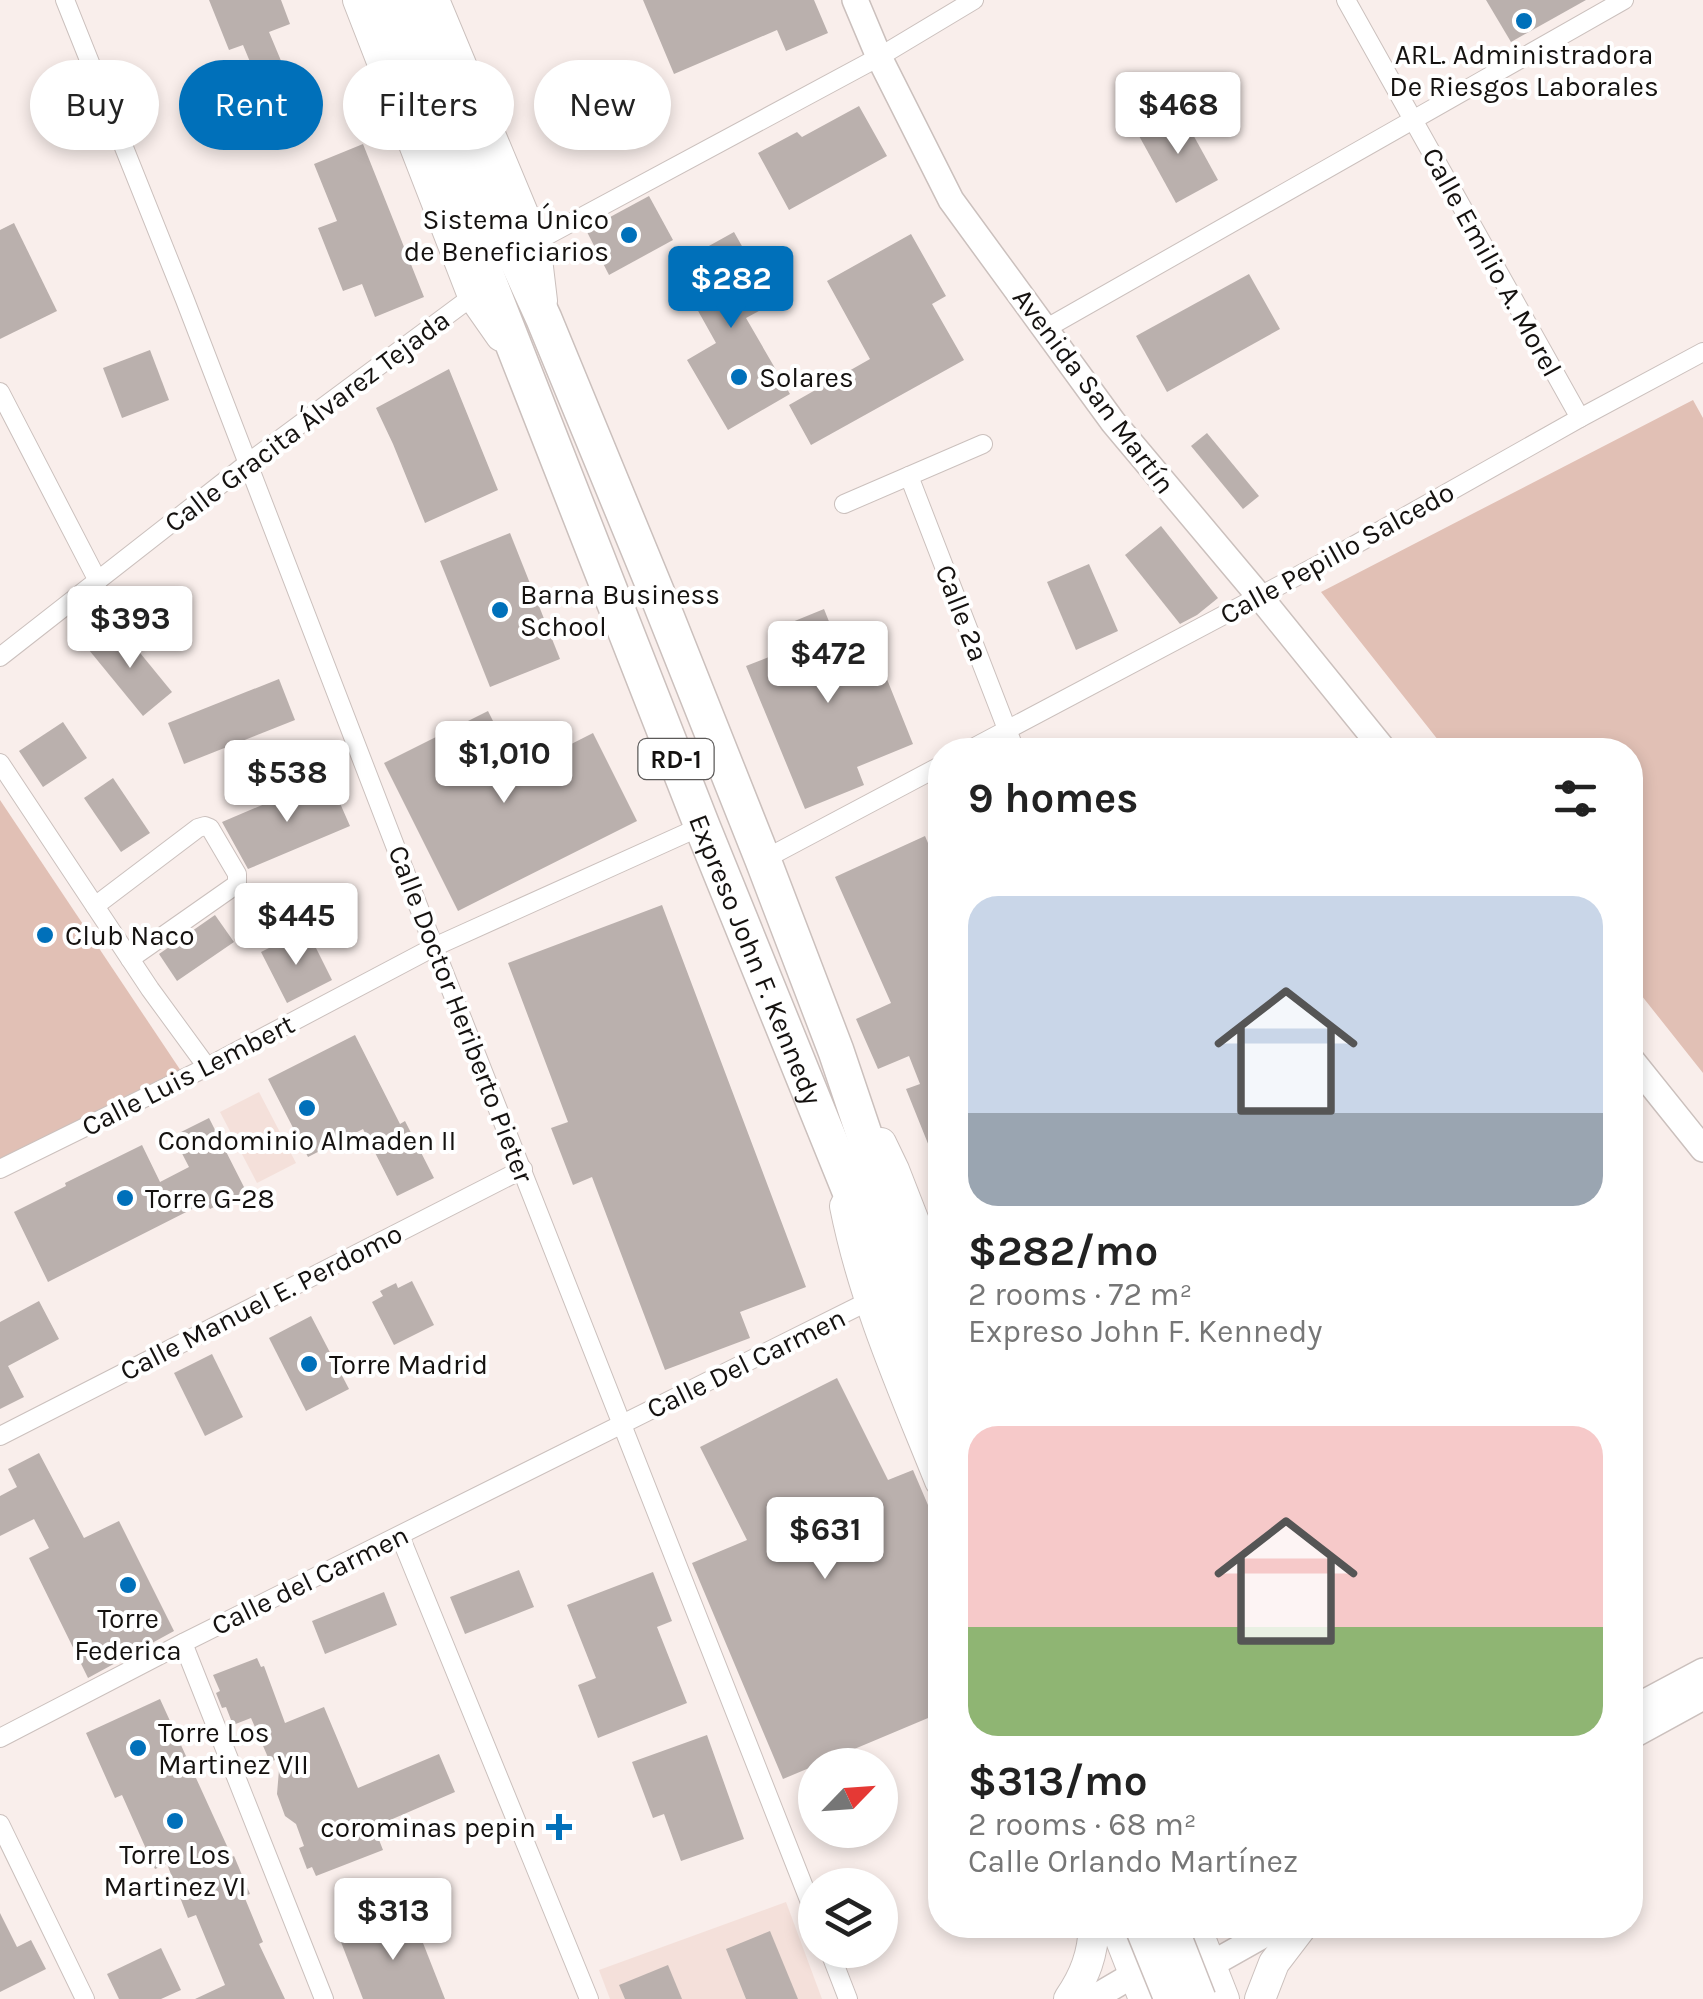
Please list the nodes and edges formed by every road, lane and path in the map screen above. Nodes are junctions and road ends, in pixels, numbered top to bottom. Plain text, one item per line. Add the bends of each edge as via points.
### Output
1 (65, 0) edge
2 (358, 0) edge
3 (381, 0) edge
4 (407, 0) edge
5 (434, 0) edge
6 (855, 0) edge
7 (974, 0) edge
8 (1346, 0) edge
9 (1624, 0) edge
10 (879, 57) junction
11 (410, 60) edge
12 (425, 60) edge
13 (1413, 122) junction
14 (452, 150) edge
15 (454, 150) edge
16 (535, 242) junction
17 (473, 296) junction
18 (544, 318) junction
19 (1045, 329) junction
20 (1703, 352) edge
21 (520, 362) junction
22 (0, 392) edge
23 (1580, 418) junction
24 (983, 444) dead end
25 (248, 462) junction
26 (908, 476) junction
27 (844, 504) dead end
28 (98, 581) junction
29 (1260, 597) junction
30 (0, 657) edge
31 (1007, 730) junction
32 (992, 738) edge
33 (1010, 738) edge
34 (1374, 738) edge
35 (0, 763) edge
36 (928, 772) edge
37 (702, 826) junction
38 (763, 860) junction
39 (96, 906) junction
40 (434, 947) junction
41 (130, 959) junction
42 (207, 1068) junction
43 (1643, 1074) edge
44 (1703, 1150) edge
45 (523, 1169) junction
46 (0, 1170) edge
47 (904, 1292) edge
48 (928, 1329) edge
49 (928, 1373) edge
50 (928, 1418) edge
51 (622, 1424) junction
52 (0, 1436) edge
53 (400, 1536) junction
54 (184, 1642) junction
55 (1703, 1671) edge
56 (1703, 1698) edge
57 (1643, 1703) edge
58 (1643, 1730) edge
59 (0, 1738) edge
60 (0, 1824) edge
61 (798, 1872) edge
62 (1093, 1938) edge
63 (1121, 1938) edge
64 (1147, 1938) edge
65 (1186, 1938) edge
66 (1195, 1938) edge
67 (1200, 1938) edge
68 (1258, 1938) edge
69 (1292, 1938) edge
70 (1211, 1964) junction
71 (836, 1968) edge
72 (1143, 1990) edge
73 (85, 1999) edge
74 (324, 1999) edge
75 (588, 1999) edge
76 (848, 1999) edge
77 (1069, 1999) edge
78 (1092, 1999) edge
79 (1172, 1999) edge
80 (1198, 1999) edge
81 (1224, 1999) edge
82 (1260, 1999) edge

1 - 25 street, Calle Doctor Heriberto Pieter
2 - 17 main road, RD-1
3 - 11 highway, Expreso John F. Kennedy / RD-1
4 - 12 highway, Expreso John F. Kennedy / RD-1
5 - 16 main road, RD-1
6 - 10 main road, Avenida San Martín
7 - 10 street
8 - 13 street, Calle Emilio A. Morel
9 - 13 street
10 - 16 street
10 - 19 main road, Avenida San Martín via 951,200
13 - 19 street
13 - 23 street, Calle Emilio A. Morel
14 - 21 highway, Expreso John F. Kennedy / RD-1
15 - 18 highway, Expreso John F. Kennedy / RD-1
16 - 18 main road, RD-1
17 - 21 main road, RD-1
17 - 25 street, Calle Gracita Álvarez Tejada
18 - 38 highway, Expreso John F. Kennedy / RD-1
19 - 29 main road, Avenida San Martín via 1112,422
20 - 23 street, Calle Pepillo Salcedo
21 - 37 highway, Expreso John F. Kennedy / RD-1
22 - 28 street
23 - 29 street, Calle Pepillo Salcedo
24 - 26 street
25 - 28 street, Calle Gracita Álvarez Tejada
25 - 40 street, Calle Doctor Heriberto Pieter
26 - 27 street
26 - 31 street, Calle 2a
28 - 30 street, Calle Gracita Álvarez Tejada
29 - 31 street, Calle Pepillo Salcedo
29 - 34 main road, Avenida San Martín
31 - 32 street, Calle Pepillo Salcedo
31 - 33 street, Calle 2a
35 - 39 street
36 - 38 street
37 - 40 street, Calle Luis Lembert
37 - 47 highway, Expreso John F. Kennedy / RD-1 via 835,1156
38 - 47 highway, Expreso John F. Kennedy / RD-1 via 836,1051
39 - 41 street
39 - 41 street via 198,828 210,828 237,884
40 - 42 street, Calle Luis Lembert
40 - 45 street, Calle Doctor Heriberto Pieter
41 - 42 street
42 - 46 street, Calle Luis Lembert
43 - 44 main road
45 - 51 street, Calle Doctor Heriberto Pieter
45 - 52 street, Calle Manuel E. Perdomo
47 - 48 highway, Expreso John F. Kennedy / RD-1
47 - 49 highway, Expreso John F. Kennedy / RD-1
47 - 50 main road, RD-1
47 - 51 street, Calle Del Carmen
51 - 53 street, Calle del Carmen
51 - 61 street, Calle Doctor Heriberto Pieter
53 - 54 street, Calle del Carmen
53 - 75 street
54 - 59 street, Calle del Carmen
54 - 74 street
55 - 57 main road
56 - 58 main road
60 - 73 street
62 - 77 main road
63 - 72 main road
64 - 79 highway, bridge
65 - 72 main road
66 - 80 highway, bridge
67 - 70 main road
68 - 70 main road
69 - 82 main road
70 - 72 main road
70 - 81 main road
71 - 76 street
72 - 78 main road

